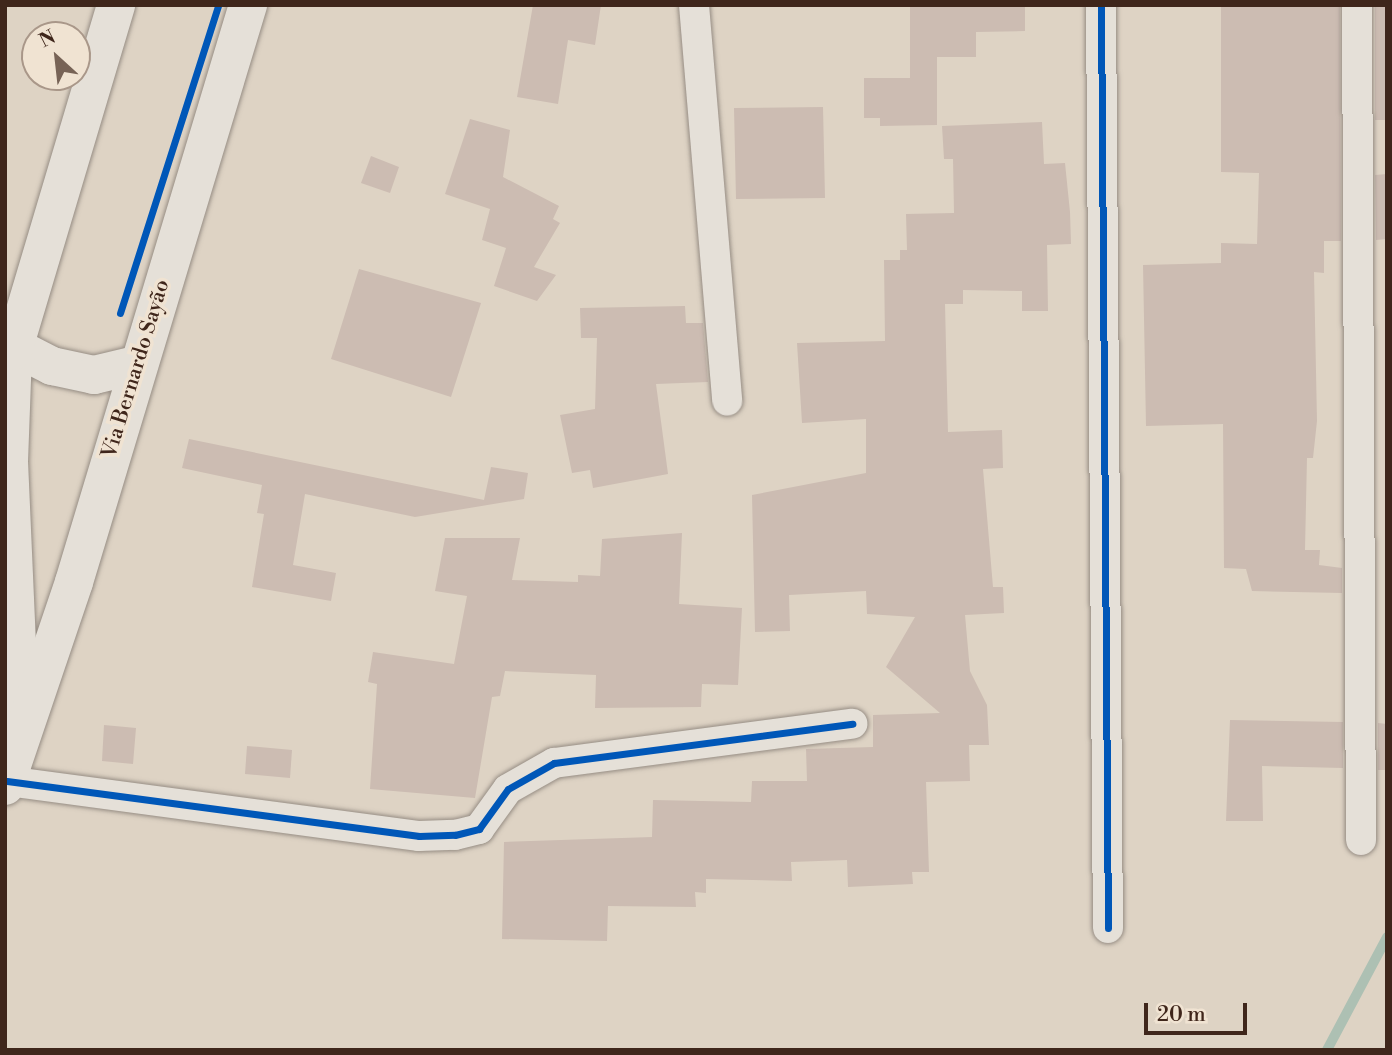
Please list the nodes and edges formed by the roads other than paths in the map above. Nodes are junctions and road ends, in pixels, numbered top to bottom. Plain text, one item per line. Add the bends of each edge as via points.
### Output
1 (116, 5) edge
2 (248, 5) edge
3 (694, 5) edge
4 (1101, 5) edge
5 (1357, 5) edge
6 (9, 346) edge
7 (136, 365) junction
8 (727, 401) dead end
9 (852, 724) dead end
10 (21, 732) junction
11 (6, 784) edge
12 (1361, 840) dead end
13 (1108, 928) dead end

1 - 6 main road, Via Bernardo Sayão
2 - 7 main road, Via Bernardo Sayão
3 - 8 street
4 - 13 street
5 - 12 street
6 - 7 main road via 94,375
6 - 10 main road, Via Bernardo Sayão via 9,462
7 - 10 main road, Via Bernardo Sayão via 74,582
9 - 11 street via 554,763 508,789 479,829 455,835 419,836
10 - 11 main road, Via Bernardo Sayão

